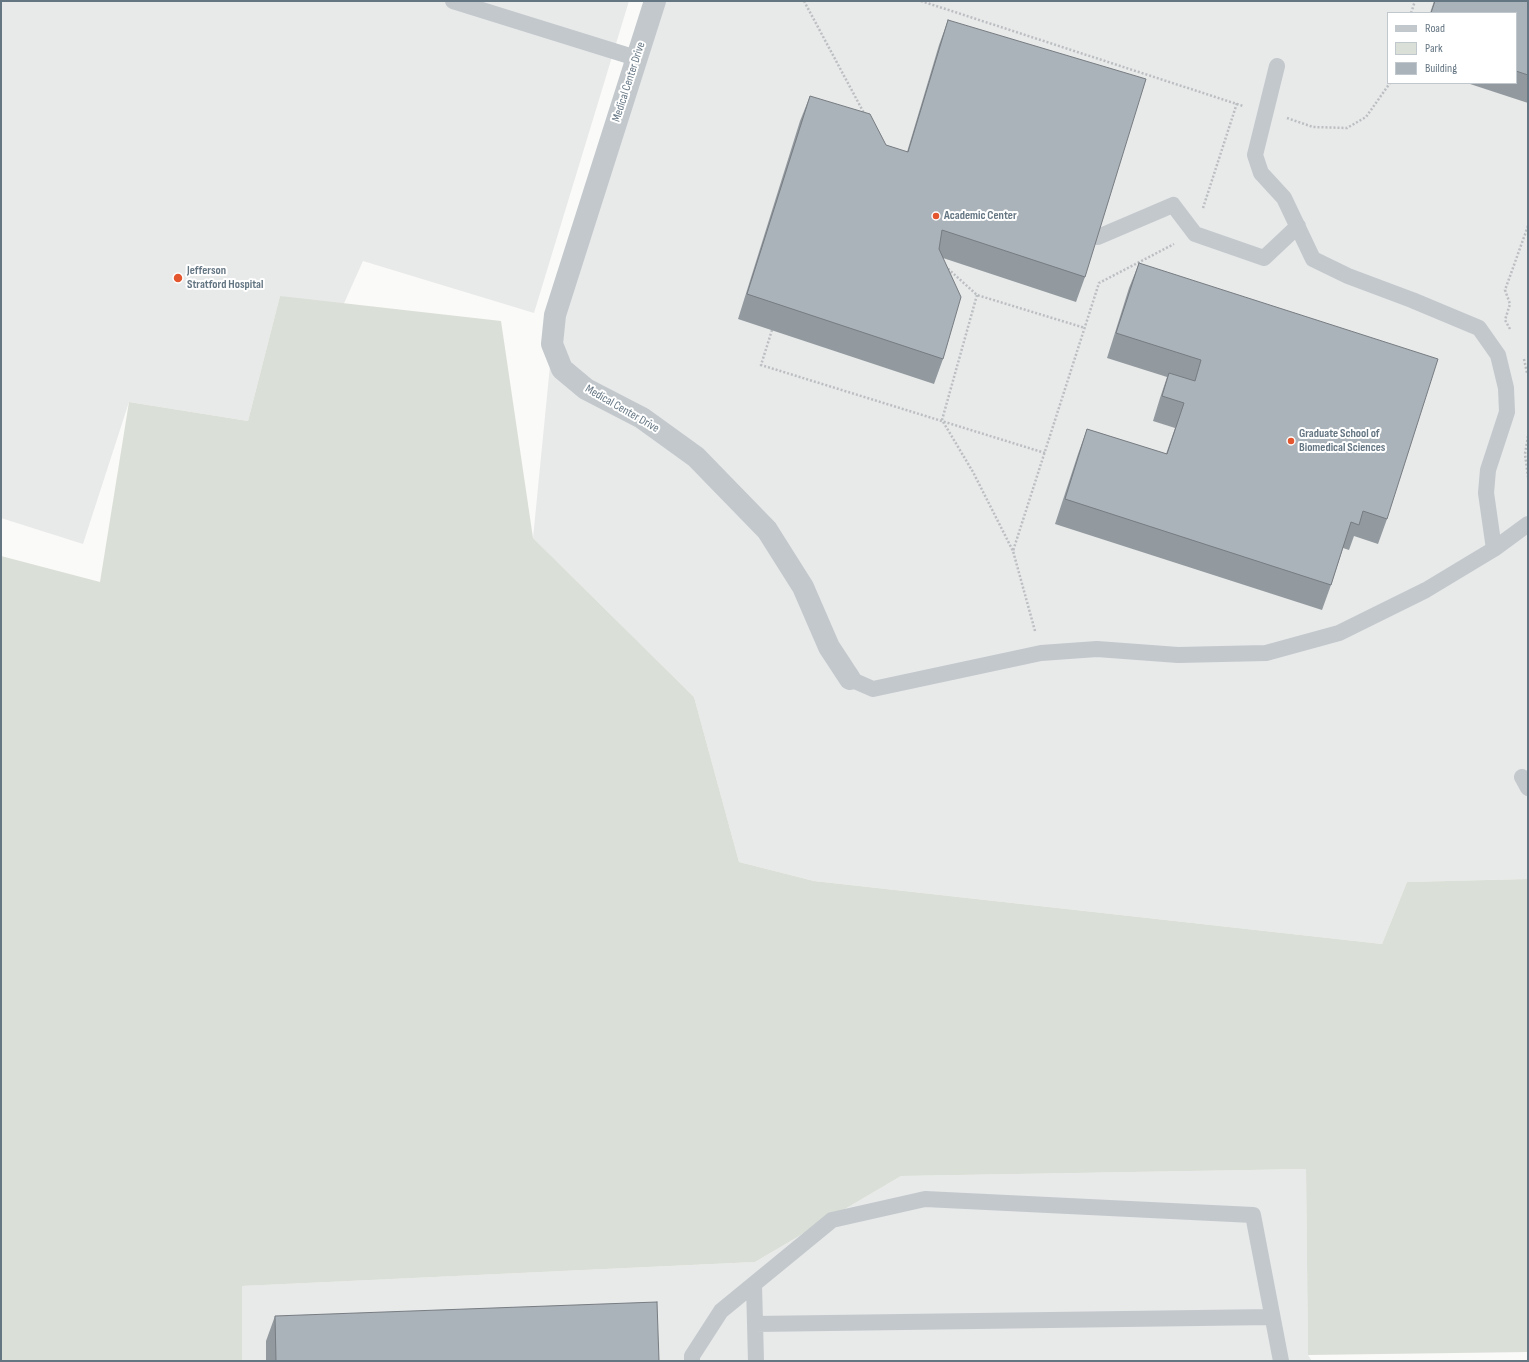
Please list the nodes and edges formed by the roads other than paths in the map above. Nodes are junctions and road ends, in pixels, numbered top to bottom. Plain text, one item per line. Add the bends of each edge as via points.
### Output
1 (655, 1) edge
2 (460, 2) edge
3 (636, 58) junction
4 (1277, 66) dead end
5 (1298, 226) junction
6 (1098, 237) edge
7 (1528, 524) edge
8 (1494, 549) junction
9 (850, 679) joint
10 (754, 1285) junction
11 (1272, 1317) junction
12 (755, 1324) junction
13 (692, 1361) edge
14 (756, 1361) edge
15 (1281, 1361) edge

1 - 3 street, Medical Center Drive
2 - 3 lane
3 - 9 street, Medical Center Drive via 555,315 552,344 562,369 586,389 642,418 696,457 767,530 803,587 829,647
4 - 5 lane via 1255,155 1260,172 1284,198
5 - 6 lane via 1264,258 1195,234 1173,204
5 - 8 lane via 1313,259 1348,276 1479,328 1498,355 1506,388 1507,412 1487,478 1486,493
7 - 8 lane
8 - 9 lane via 1426,590 1339,634 1266,653 1178,655 1097,649 1041,653 874,689
10 - 11 lane via 832,1220 925,1199 1253,1215
10 - 12 lane
10 - 13 lane via 721,1311 692,1356
11 - 12 lane
11 - 15 lane
12 - 14 lane

